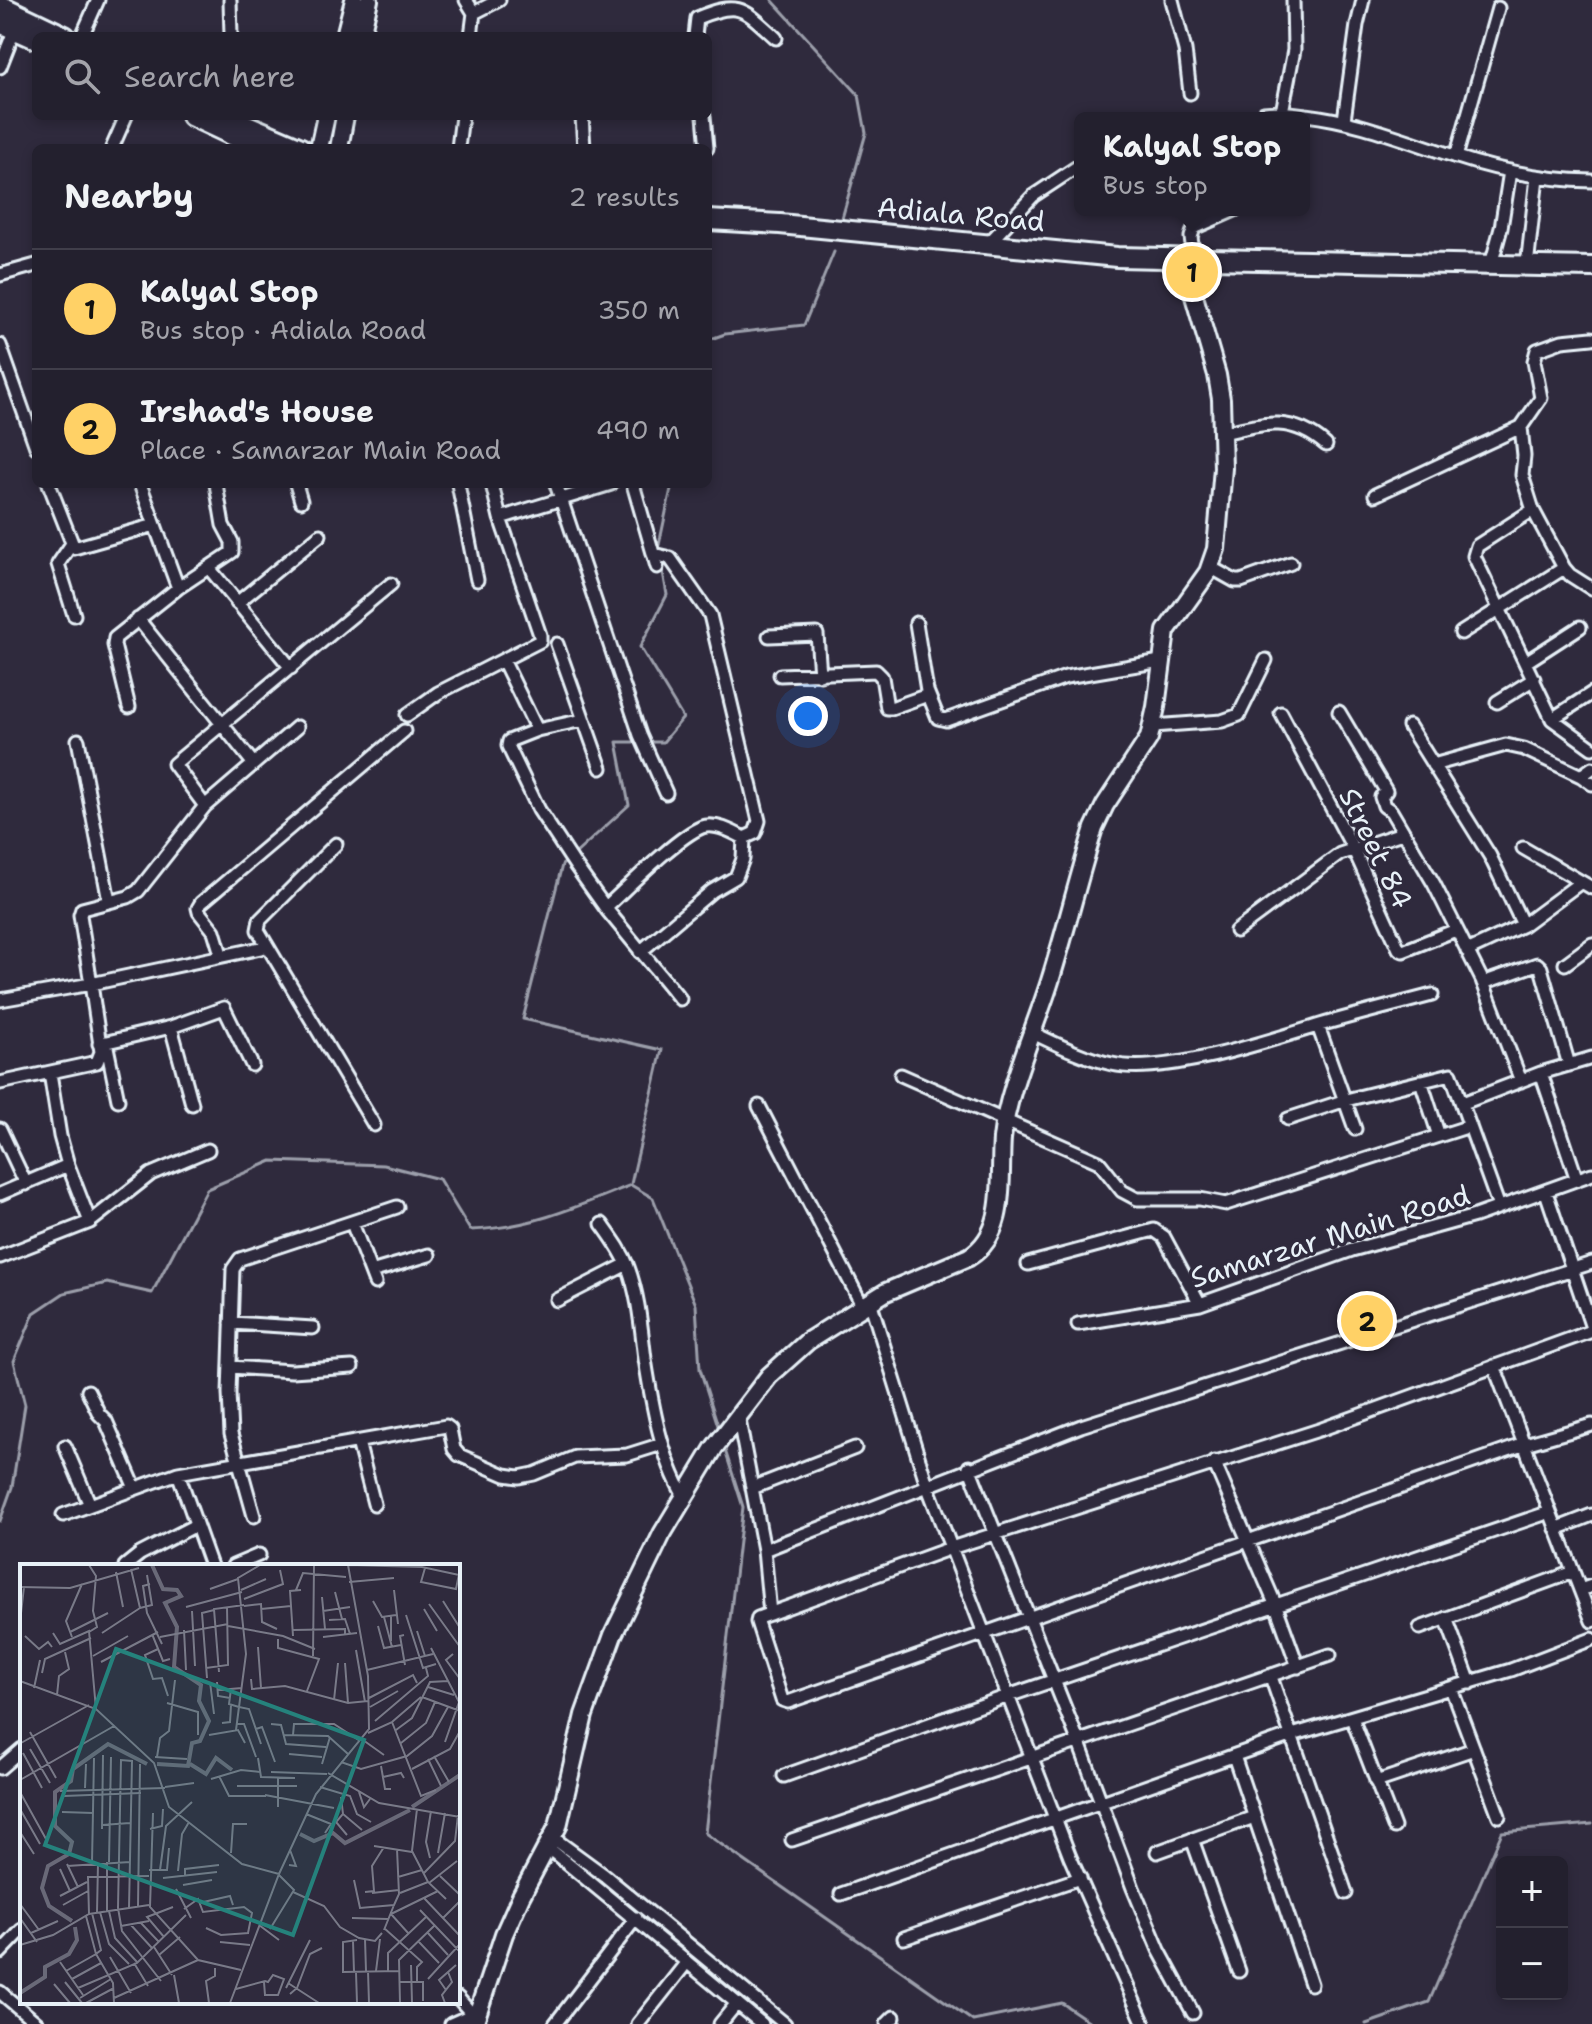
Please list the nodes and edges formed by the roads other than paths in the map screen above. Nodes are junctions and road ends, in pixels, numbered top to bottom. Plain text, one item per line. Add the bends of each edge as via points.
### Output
1 (98, 0) edge
2 (230, 0) edge
3 (354, 0) edge
4 (369, 0) edge
5 (466, 0) edge
6 (499, 0) edge
7 (1172, 0) edge
8 (1293, 0) edge
9 (1363, 0) edge
10 (1498, 8) dead end
11 (7, 13) edge
12 (474, 13) junction
13 (55, 32) edge
14 (84, 32) edge
15 (231, 32) edge
16 (346, 32) edge
17 (362, 32) edge
18 (472, 32) edge
19 (695, 32) edge
20 (32, 35) edge
21 (776, 38) dead end
22 (0, 67) edge
23 (1190, 93) dead end
24 (1282, 112) edge
25 (1310, 116) edge
26 (124, 120) edge
27 (199, 120) edge
28 (235, 120) edge
29 (325, 120) edge
30 (344, 120) edge
31 (462, 120) edge
32 (582, 120) edge
33 (704, 120) edge
34 (1344, 120) junction
35 (114, 144) edge
36 (248, 144) edge
37 (292, 144) edge
38 (320, 144) edge
39 (340, 144) edge
40 (458, 144) edge
41 (584, 144) edge
42 (707, 144) edge
43 (1456, 157) junction
44 (1074, 169) edge
45 (1510, 171) junction
46 (1537, 177) junction
47 (1592, 181) edge
48 (1221, 216) edge
49 (712, 220) edge
50 (712, 231) edge
51 (987, 245) junction
52 (1189, 264) junction
53 (1491, 265) junction
54 (32, 266) edge
55 (1527, 266) junction
56 (1592, 267) edge
57 (0, 275) edge
58 (1592, 279) edge
59 (1592, 338) edge
60 (0, 345) edge
61 (1521, 427) junction
62 (1223, 433) junction
63 (32, 436) edge
64 (1326, 445) dead end
65 (50, 488) edge
66 (141, 488) edge
67 (217, 488) edge
68 (297, 488) edge
69 (459, 488) edge
70 (493, 488) edge
71 (558, 488) edge
72 (598, 488) edge
73 (634, 488) edge
74 (1375, 495) dead end
75 (562, 499) junction
76 (301, 501) dead end
77 (1533, 510) junction
78 (500, 518) junction
79 (155, 525) junction
80 (320, 535) dead end
81 (71, 545) junction
82 (653, 554) junction
83 (1291, 563) dead end
84 (657, 567) dead end
85 (1210, 567) junction
86 (209, 568) junction
87 (1564, 568) junction
88 (477, 580) dead end
89 (391, 584) dead end
90 (178, 588) junction
91 (1592, 589) edge
92 (237, 603) junction
93 (1499, 608) junction
94 (74, 615) dead end
95 (138, 619) junction
96 (916, 623) dead end
97 (1580, 627) dead end
98 (1461, 633) dead end
99 (769, 636) dead end
100 (557, 644) dead end
101 (503, 660) junction
102 (1266, 660) dead end
103 (1161, 661) junction
104 (1526, 662) junction
105 (291, 668) junction
106 (780, 675) dead end
107 (820, 675) junction
108 (1534, 679) junction
109 (1592, 693) edge
110 (928, 695) junction
111 (1497, 702) dead end
112 (129, 707) dead end
113 (1339, 712) dead end
114 (1281, 713) dead end
115 (407, 715) dead end
116 (1552, 719) junction
117 (583, 720) junction
118 (222, 726) junction
119 (1153, 726) junction
120 (1409, 726) dead end
121 (297, 727) dead end
122 (537, 730) junction
123 (404, 731) dead end
124 (78, 740) dead end
125 (1592, 748) edge
126 (253, 763) junction
127 (1433, 765) junction
128 (601, 768) dead end
129 (1592, 768) edge
130 (1581, 776) junction
131 (1592, 784) edge
132 (666, 793) dead end
133 (205, 806) junction
134 (1402, 833) junction
135 (744, 838) junction
136 (336, 844) dead end
137 (1353, 848) junction
138 (1523, 848) dead end
139 (1581, 882) junction
140 (1592, 888) edge
141 (109, 901) junction
142 (606, 907) junction
143 (1523, 925) junction
144 (1456, 930) junction
145 (1236, 931) dead end
146 (1592, 944) edge
147 (265, 947) junction
148 (1467, 951) junction
149 (640, 952) junction
150 (221, 954) junction
151 (1565, 964) dead end
152 (1483, 983) junction
153 (91, 984) junction
154 (1432, 995) dead end
155 (680, 999) dead end
156 (0, 1000) edge
157 (1318, 1026) junction
158 (171, 1027) junction
159 (1033, 1033) junction
160 (103, 1043) junction
161 (1592, 1058) edge
162 (252, 1065) dead end
163 (1569, 1065) junction
164 (50, 1073) junction
165 (1541, 1073) junction
166 (901, 1075) dead end
167 (1421, 1081) junction
168 (1521, 1081) junction
169 (0, 1083) edge
170 (118, 1100) dead end
171 (1346, 1100) junction
172 (1463, 1103) junction
173 (192, 1104) dead end
174 (759, 1106) dead end
175 (1005, 1119) junction
176 (1288, 1119) dead end
177 (374, 1125) dead end
178 (1470, 1126) junction
179 (0, 1129) edge
180 (1355, 1129) dead end
181 (1439, 1136) junction
182 (208, 1150) dead end
183 (68, 1165) junction
184 (1592, 1174) edge
185 (1577, 1180) junction
186 (26, 1184) junction
187 (1546, 1192) junction
188 (0, 1194) edge
189 (397, 1207) dead end
190 (1499, 1207) junction
191 (90, 1222) junction
192 (352, 1223) junction
193 (602, 1224) dead end
194 (429, 1255) dead end
195 (0, 1257) edge
196 (1592, 1263) edge
197 (627, 1264) junction
198 (1028, 1264) dead end
199 (1572, 1270) junction
200 (557, 1300) dead end
201 (866, 1303) junction
202 (1200, 1304) junction
203 (231, 1323) junction
204 (1078, 1324) dead end
205 (313, 1328) dead end
206 (1592, 1330) edge
207 (1494, 1366) junction
208 (230, 1367) junction
209 (352, 1367) dead end
210 (88, 1391) dead end
211 (735, 1418) junction
212 (1592, 1425) edge
213 (358, 1442) junction
214 (662, 1444) junction
215 (1525, 1444) junction
216 (65, 1446) dead end
217 (855, 1448) dead end
218 (238, 1462) junction
219 (1214, 1462) junction
220 (969, 1467) junction
221 (178, 1473) junction
222 (927, 1485) junction
223 (135, 1488) junction
224 (752, 1488) junction
225 (684, 1496) junction
226 (374, 1504) dead end
227 (90, 1505) junction
228 (1550, 1512) junction
229 (63, 1515) dead end
230 (1592, 1515) edge
231 (254, 1516) dead end
232 (196, 1525) junction
233 (1556, 1529) junction
234 (995, 1533) junction
235 (1248, 1542) junction
236 (951, 1548) junction
237 (764, 1550) junction
238 (259, 1555) dead end
239 (128, 1564) edge
240 (210, 1564) edge
241 (238, 1564) edge
242 (1573, 1572) junction
243 (1586, 1588) edge
244 (1276, 1606) junction
245 (770, 1614) junction
246 (1446, 1618) junction
247 (1029, 1619) junction
248 (1592, 1621) edge
249 (1420, 1628) dead end
250 (985, 1635) junction
251 (1592, 1639) edge
252 (1330, 1655) dead end
253 (1298, 1667) junction
254 (1271, 1677) junction
255 (1053, 1681) junction
256 (1470, 1683) junction
257 (1451, 1688) junction
258 (1008, 1696) junction
259 (1352, 1718) junction
260 (1292, 1735) junction
261 (1079, 1743) junction
262 (1474, 1749) junction
263 (20, 1751) edge
264 (1234, 1756) junction
265 (1032, 1759) junction
266 (0, 1768) edge
267 (784, 1776) dead end
268 (1376, 1782) junction
269 (1103, 1803) junction
270 (1499, 1816) dead end
271 (1254, 1817) junction
272 (1056, 1820) junction
273 (1394, 1827) dead end
274 (1192, 1839) junction
275 (792, 1840) dead end
276 (549, 1841) junction
277 (1157, 1852) dead end
278 (1080, 1878) junction
279 (1346, 1893) dead end
280 (841, 1894) dead end
281 (636, 1918) junction
282 (20, 1932) edge
283 (904, 1938) dead end
284 (0, 1953) edge
285 (687, 1962) junction
286 (1239, 1971) dead end
287 (1311, 1984) dead end
288 (0, 1992) edge
289 (460, 2000) edge
290 (737, 2003) junction
291 (1193, 2013) dead end
292 (475, 2017) edge
293 (38, 2024) edge
294 (451, 2024) edge
295 (555, 2024) edge
296 (638, 2024) edge
297 (720, 2024) edge
298 (762, 2024) edge
299 (785, 2024) edge
300 (1144, 2024) edge

1 - 14 street
2 - 15 street
3 - 16 main road
4 - 17 main road
5 - 12 street
6 - 12 street
7 - 23 street
8 - 24 street via 1294,50
9 - 34 street
10 - 43 street
11 - 13 main road
11 - 20 main road
11 - 22 street
12 - 18 street
19 - 21 street via 697,18 719,9 746,10
25 - 34 street
26 - 35 street
27 - 36 main road
28 - 37 main road
29 - 38 main road
30 - 39 main road
31 - 40 street
32 - 41 street
33 - 42 street
34 - 43 street
43 - 45 street
44 - 51 street via 1033,196
45 - 46 street
45 - 53 street
46 - 47 street
46 - 55 street
48 - 52 street via 1194,228
49 - 51 main road, Adiala Road
50 - 52 main road, Adiala Road via 1117,269
51 - 52 main road, Adiala Road
52 - 53 main road, Adiala Road
52 - 58 main road, Adiala Road
52 - 62 main road via 1217,375
53 - 55 main road, Adiala Road
54 - 57 street
55 - 56 main road, Adiala Road
59 - 61 street via 1537,350 1541,398
60 - 63 street
61 - 74 street
61 - 77 street via 1522,475
62 - 64 street via 1286,423
62 - 85 main road via 1216,549
65 - 81 street
66 - 79 street
67 - 86 street via 223,525 234,548
68 - 76 street
69 - 88 street
70 - 78 street
71 - 75 street
72 - 75 street
73 - 82 street
75 - 78 street
75 - 132 street via 640,735
77 - 87 street
77 - 93 street via 1475,551
78 - 101 street via 540,635 540,641
79 - 81 street via 79,548
79 - 90 street
80 - 92 street
81 - 94 street via 58,564
82 - 84 street
82 - 135 street via 670,558 710,615 759,821 755,833
83 - 85 street via 1241,581
85 - 103 main road via 1166,631
86 - 90 street
86 - 92 street
87 - 91 street
87 - 93 street
89 - 105 street
90 - 95 street
92 - 105 street
93 - 98 street
93 - 104 street
95 - 112 street via 115,638 114,645
95 - 118 street
96 - 110 street
97 - 104 street
99 - 107 street via 817,634
100 - 117 street
101 - 115 street
101 - 122 street
102 - 119 street via 1239,715
103 - 110 street via 1066,677 946,720 938,718
103 - 119 main road
104 - 108 street
105 - 118 street
106 - 107 street
107 - 110 street via 879,672 887,708
108 - 111 street
108 - 116 street
109 - 116 street
113 - 134 street via 1384,787 1382,801
114 - 137 street, Street 84
116 - 125 street
117 - 122 street
117 - 128 street
118 - 126 street
118 - 133 street via 174,764
119 - 159 main road via 1094,828
120 - 127 street
121 - 126 street
122 - 142 street via 509,741 511,755 539,810
123 - 150 street via 201,903 199,912 214,931
124 - 141 street
126 - 133 street
127 - 130 street via 1506,745
127 - 143 street via 1490,856
129 - 130 street
130 - 131 street
133 - 141 street via 138,891
134 - 137 street
134 - 144 street
135 - 142 street via 703,826
135 - 149 street via 736,877
136 - 147 street via 260,920
137 - 144 street, Street 84 via 1399,949
137 - 145 street
138 - 139 street
139 - 140 street
139 - 143 street
141 - 153 street via 84,907 80,915
142 - 149 street
143 - 148 street
144 - 148 street
146 - 151 street
147 - 150 street
147 - 177 street
148 - 152 street
149 - 155 street
150 - 153 street
152 - 163 street via 1537,964
152 - 168 street
153 - 156 street
153 - 160 street
154 - 157 street
157 - 159 street via 1159,1065 1115,1065
157 - 171 street
158 - 160 street
158 - 162 street via 224,1008
158 - 173 street
159 - 175 main road
160 - 164 street via 97,1062
160 - 170 street
161 - 163 street
163 - 165 street
164 - 169 street
164 - 183 street
165 - 168 street
165 - 185 street
166 - 175 street
167 - 171 street
167 - 172 street via 1451,1074
167 - 181 street
168 - 172 street
171 - 176 street
171 - 180 street
172 - 178 street
174 - 201 street
175 - 181 street via 1099,1162 1122,1191 1137,1199 1226,1204
175 - 201 main road via 997,1212 987,1242 969,1257
178 - 181 street
178 - 190 street
179 - 186 street
182 - 191 street via 151,1174
183 - 186 street
183 - 191 street
184 - 185 street, Samarzar Main Road
185 - 187 street, Samarzar Main Road
186 - 188 street
187 - 190 street, Samarzar Main Road
187 - 199 street
189 - 192 street
190 - 202 street, Samarzar Main Road via 1352,1250
191 - 195 street
192 - 194 street via 373,1278
192 - 203 street via 240,1259 233,1269
193 - 197 street
196 - 199 street
197 - 200 street
197 - 214 street
198 - 202 street via 1154,1230 1164,1237
199 - 206 street
199 - 220 street via 1192,1389
201 - 211 main road via 787,1357
201 - 222 street
202 - 204 street, Samarzar Main Road
203 - 205 street
203 - 208 street
206 - 207 street
207 - 215 street
207 - 219 street
208 - 209 street
208 - 218 street via 231,1434
210 - 223 street
211 - 224 street
211 - 225 main road
212 - 215 street
213 - 214 street via 446,1426 459,1455 519,1477 575,1457 627,1455
213 - 218 street
213 - 226 street
214 - 225 street
215 - 228 street
215 - 235 street
216 - 227 street
217 - 224 street
218 - 221 street
218 - 231 street
219 - 234 street
219 - 235 street
220 - 222 street
220 - 234 street
221 - 223 street
221 - 232 street
222 - 236 street
222 - 237 street
223 - 227 street
224 - 237 street
225 - 276 main road via 613,1635 584,1715 558,1826
227 - 229 street
228 - 233 street
228 - 244 street
230 - 233 street
232 - 239 street
232 - 240 street
233 - 242 street
234 - 236 street
234 - 247 street
235 - 244 street
235 - 247 street
236 - 245 street
236 - 250 street
237 - 245 street
238 - 241 street
242 - 243 street
242 - 246 street
243 - 248 street
244 - 253 street
244 - 255 street
245 - 250 street via 757,1622 785,1702
246 - 249 street
246 - 256 street
247 - 250 street
247 - 255 street
250 - 258 street
251 - 256 street
252 - 253 street
253 - 254 street
254 - 260 street
254 - 261 street
255 - 258 street
255 - 261 street
256 - 257 street
257 - 259 street
257 - 262 street
258 - 265 street
258 - 267 street
259 - 260 street
259 - 268 street
260 - 264 street
260 - 279 street
261 - 265 street
261 - 269 street
262 - 268 street
262 - 270 street
263 - 266 street
264 - 269 street
264 - 271 street
265 - 272 street
265 - 275 street
268 - 273 street
269 - 272 street
269 - 291 street via 1149,1925
271 - 274 street
271 - 287 street
272 - 278 street
272 - 280 street
274 - 277 street
274 - 286 street
276 - 281 street
276 - 292 main road via 504,1934
276 - 299 street via 604,1875
278 - 283 street
278 - 300 street
281 - 285 street
281 - 295 street
282 - 284 street
285 - 290 street
285 - 296 street
288 - 293 street
289 - 292 street
290 - 297 street
290 - 298 street
292 - 294 street

